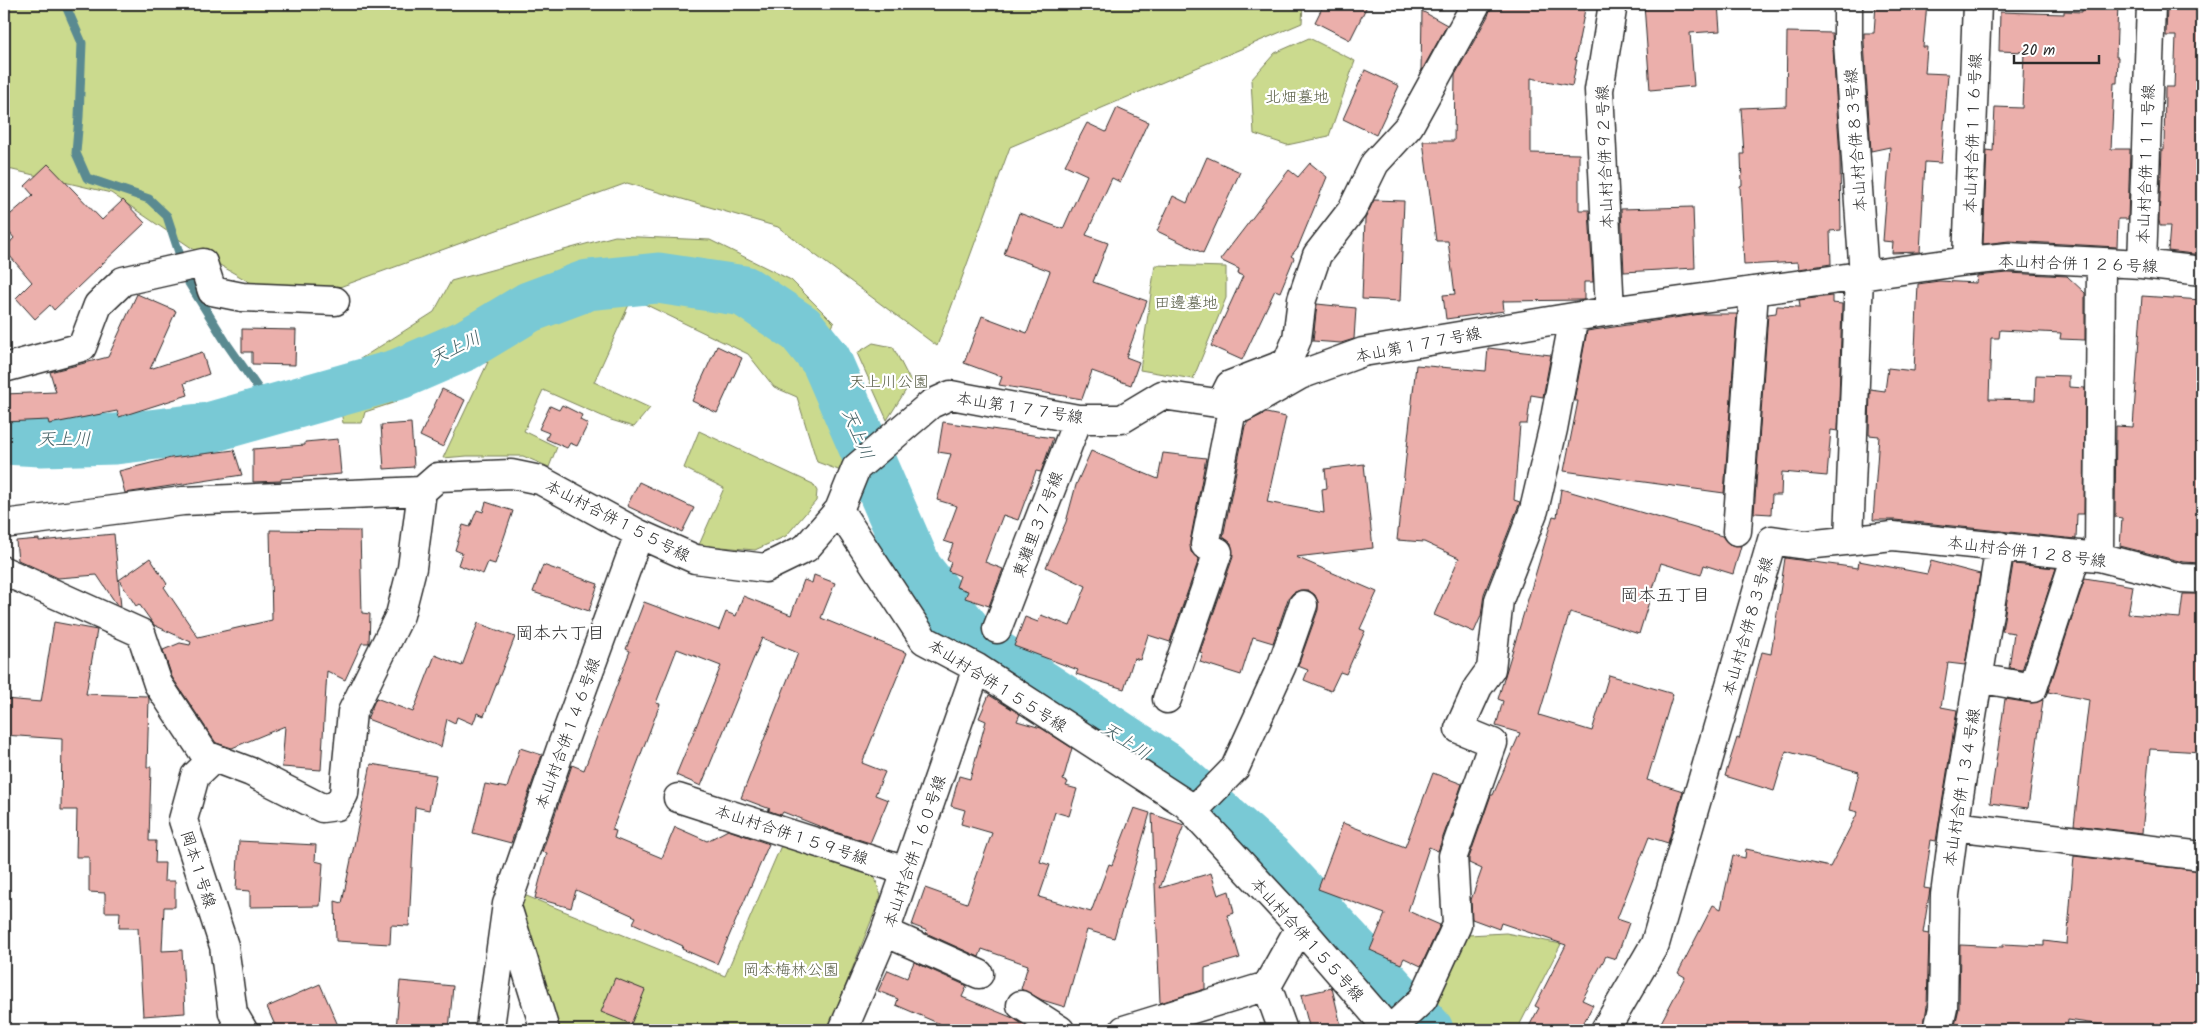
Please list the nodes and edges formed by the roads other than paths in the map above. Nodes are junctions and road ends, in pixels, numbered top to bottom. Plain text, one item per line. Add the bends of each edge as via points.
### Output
1 (1476, 4) edge
2 (1613, 4) edge
3 (1848, 4) edge
4 (1977, 4) edge
5 (2150, 4) edge
6 (1967, 261) junction
7 (2101, 263) junction
8 (2142, 264) junction
9 (2202, 271) edge
10 (1862, 276) junction
11 (1754, 292) junction
12 (335, 301) dead end
13 (1610, 312) junction
14 (1574, 317) junction
15 (4, 368) edge
16 (1227, 404) junction
17 (1078, 419) junction
18 (422, 491) junction
19 (839, 510) junction
20 (4, 524) edge
21 (1737, 530) dead end
22 (639, 534) junction
23 (1850, 540) junction
24 (2000, 546) junction
25 (2088, 556) junction
26 (4, 571) edge
27 (2202, 579) edge
28 (1303, 605) dead end
29 (996, 630) dead end
30 (977, 668) junction
31 (1978, 678) junction
32 (1167, 699) dead end
33 (210, 762) junction
34 (678, 798) dead end
35 (1194, 808) junction
36 (1954, 826) junction
37 (2202, 856) edge
38 (906, 871) junction
39 (507, 904) junction
40 (1300, 928) junction
41 (885, 932) junction
42 (979, 974) dead end
43 (1267, 986) junction
44 (1021, 1005) dead end
45 (490, 1027) dead end
46 (243, 1030) edge
47 (545, 1030) edge
48 (843, 1030) edge
49 (1060, 1030) edge
50 (1124, 1030) edge
51 (1283, 1030) edge
52 (1389, 1030) edge
53 (1605, 1030) edge
54 (1938, 1030) edge

1 - 16 street via 1408,126 1375,163 1352,210 1317,255 1302,300 1297,338 1287,363 1230,385
2 - 13 street, 本山村合併９２号線 via 1599,90
3 - 10 street, 本山村合併８３号線
4 - 6 street, 本山村合併１１６号線
5 - 8 street, 本山村合併１１１号線
6 - 7 street, 本山村合併１２６号線 via 2008,257
6 - 10 street, 本山村合併１２６号線
7 - 8 street, 本山村合併１２６号線
7 - 25 street
8 - 9 street, 本山村合併１２６号線
10 - 11 street, 本山第１７７号線
10 - 23 street, 本山村合併８３号線
11 - 13 street, 本山第１７７号線
11 - 21 street
12 - 15 street via 242,297 212,291 203,263 173,269 123,281 98,305 82,347
13 - 14 street, 本山第１７７号線
14 - 16 street, 本山第１７７号線 via 1363,352 1300,375 1244,407
14 - 52 street via 1534,510 1499,600 1491,668 1478,687 1459,729 1493,744 1453,856 1457,925 1423,1000
16 - 17 street, 本山第１７７号線 via 1162,395 1122,419
16 - 32 street via 1205,545 1218,552
17 - 19 street, 本山第１７７号線 via 951,395 931,404 856,468
17 - 29 street, 東灘里３７号線
18 - 20 street via 183,501
18 - 22 street, 本山村合併１５５号線 via 438,477 511,474 540,480
18 - 33 street via 412,568 400,614 352,712 344,794 337,806 322,808 251,772 214,758
19 - 22 street, 本山村合併１５５号線 via 806,548 765,568 695,559
19 - 30 street, 本山村合併１５５号線 via 924,640
22 - 39 street, 本山村合併１４６号線
23 - 24 street, 本山村合併１２８号線 via 1893,536
23 - 53 street, 本山村合併８３号線 via 1806,545 1772,540 1655,944
24 - 25 street, 本山村合併１２８号線
24 - 31 street, 本山村合併１３４号線
25 - 27 street, 本山村合併１２８号線 via 2181,578
25 - 31 street via 2033,688
26 - 33 street via 141,633 158,684
28 - 35 street via 1282,665 1235,768
30 - 35 street, 本山村合併１５５号線
30 - 38 street, 本山村合併１６０号線
31 - 36 street, 本山村合併１３４号線
33 - 46 street, 岡本１号線 via 195,776 183,820 224,946 233,1013
34 - 38 street, 本山村合併１５９号線
35 - 40 street, 本山村合併１５５号線
36 - 37 street
36 - 54 street, 本山村合併１３４号線 via 1945,894 1943,1008
38 - 41 street, 本山村合併１６０号線
39 - 45 street, 本山村合併１４６号線
39 - 47 street
40 - 43 street
40 - 52 street, 本山村合併１５５号線
41 - 42 street
41 - 48 street, 本山村合併１６０号線
43 - 50 street
43 - 51 street
44 - 49 street

